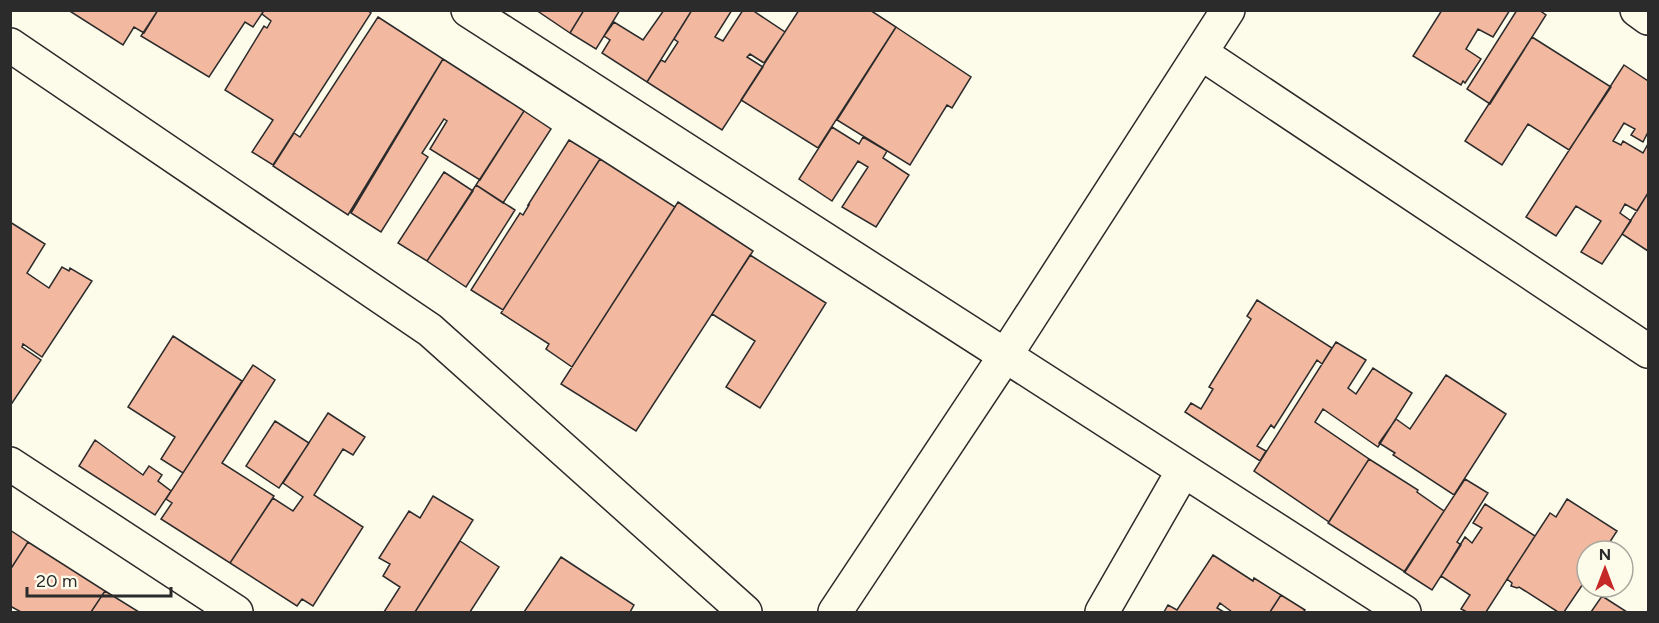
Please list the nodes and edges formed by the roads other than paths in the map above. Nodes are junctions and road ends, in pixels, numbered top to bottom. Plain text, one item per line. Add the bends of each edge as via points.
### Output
1 (468, 10) edge
2 (1228, 10) edge
3 (1637, 10) edge
4 (1648, 18) edge
5 (10, 45) edge
6 (1201, 53) junction
7 (1648, 351) edge
8 (1005, 356) junction
9 (10, 464) edge
10 (1183, 471) junction
11 (236, 612) edge
12 (745, 612) edge
13 (835, 612) edge
14 (1102, 612) edge
15 (1404, 612) edge

1 - 8 street
2 - 6 street
3 - 4 street
5 - 12 street via 430,330
6 - 7 street
6 - 8 street
8 - 10 street
8 - 13 street
9 - 11 street
10 - 14 street
10 - 15 street

